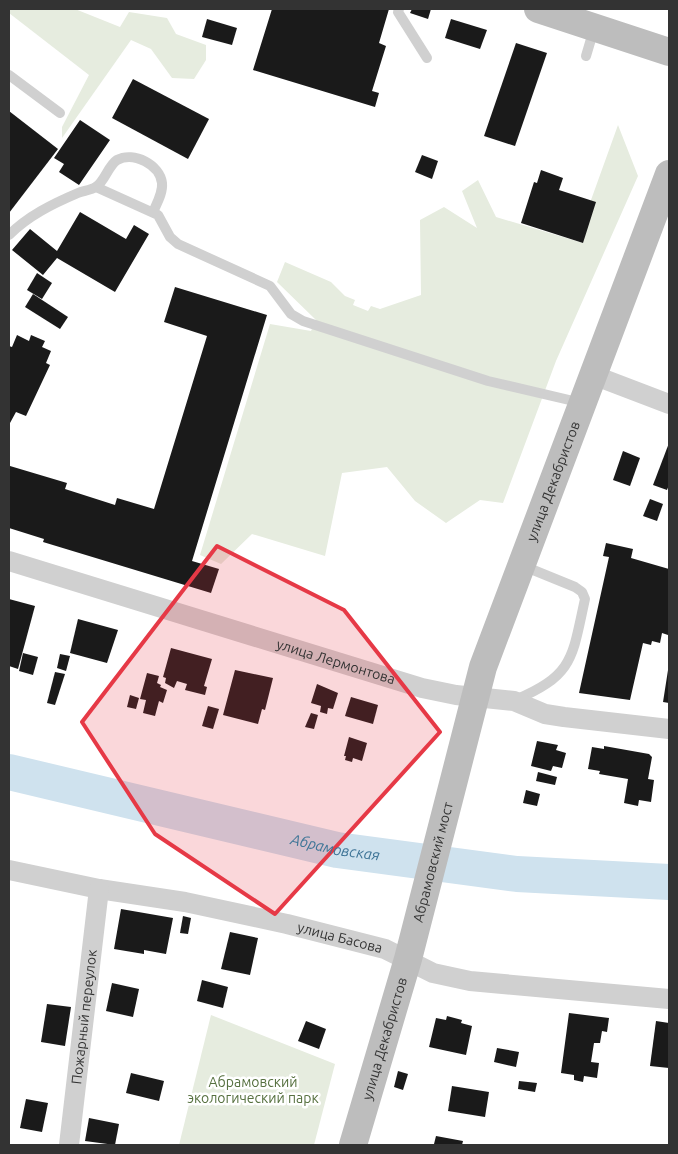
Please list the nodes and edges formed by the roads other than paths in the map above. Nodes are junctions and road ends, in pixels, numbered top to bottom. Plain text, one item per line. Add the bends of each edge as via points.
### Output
1 (399, 9) edge
2 (538, 9) edge
3 (594, 27) junction
4 (669, 52) edge
5 (586, 56) dead end
6 (427, 58) dead end
7 (9, 75) edge
8 (60, 113) dead end
9 (669, 174) edge
10 (96, 187) junction
11 (153, 212) junction
12 (9, 235) edge
13 (593, 375) junction
14 (582, 403) junction
15 (669, 404) edge
16 (9, 561) edge
17 (520, 565) junction
18 (475, 696) junction
19 (514, 700) junction
20 (669, 729) edge
21 (450, 792) joint
22 (9, 870) edge
23 (99, 889) junction
24 (415, 931) joint
25 (408, 959) junction
26 (669, 999) edge
27 (69, 1145) edge
28 (353, 1145) edge

1 - 6 lane
2 - 3 street
3 - 4 street
3 - 5 lane
7 - 8 lane
9 - 13 street, улица Декабристов
10 - 11 lane
10 - 11 lane via 115,161 130,157 148,163 160,174 162,182
10 - 12 lane via 42,210
11 - 14 lane via 162,219 170,237 178,244 270,286 291,314 303,321 488,382
13 - 14 street, улица Декабристов
13 - 15 street
14 - 17 street, улица Декабристов
16 - 18 street, улица Лермонтова via 422,688
17 - 18 street, улица Декабристов
17 - 19 lane via 575,587 585,599 574,650 567,666 541,689
18 - 19 street, улица Лермонтова
18 - 21 street, улица Декабристов
19 - 20 street, улица Лермонтова via 538,712 564,717
21 - 24 street, Абрамовский мост
22 - 23 street, улица Басова
23 - 25 street, улица Басова via 185,902 287,924 385,949
23 - 27 street, Пожарный переулок
24 - 25 street, улица Декабристов
25 - 26 street, улица Басова via 433,973 470,981
25 - 28 street, улица Декабристов

